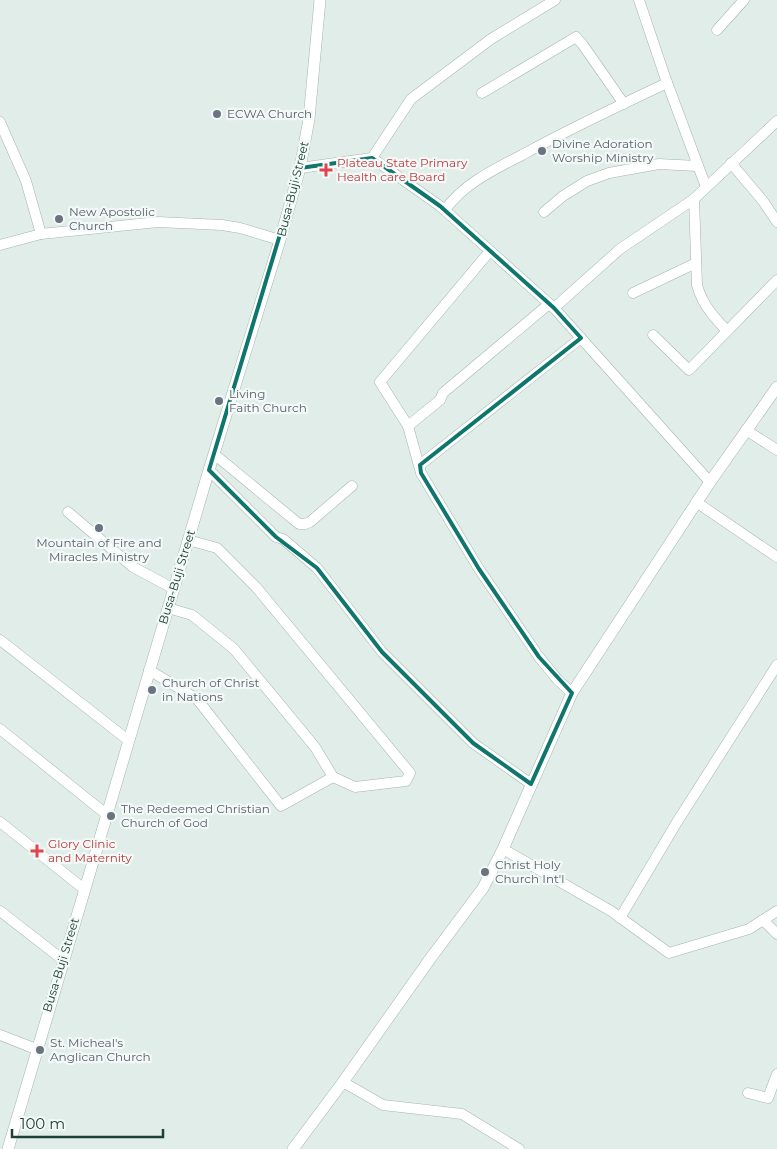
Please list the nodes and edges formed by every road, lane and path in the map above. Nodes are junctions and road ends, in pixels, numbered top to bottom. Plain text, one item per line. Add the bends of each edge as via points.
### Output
1 (320, 0) edge
2 (555, 0) edge
3 (639, 0) edge
4 (744, 0) edge
5 (717, 30) dead end
6 (667, 84) junction
7 (482, 93) dead end
8 (624, 104) junction
9 (777, 121) edge
10 (0, 122) edge
11 (372, 158) junction
12 (732, 163) junction
13 (698, 166) junction
14 (300, 168) junction
15 (706, 186) junction
16 (694, 199) junction
17 (445, 210) junction
18 (544, 212) dead end
19 (777, 222) edge
20 (41, 234) junction
21 (280, 240) junction
22 (0, 245) edge
23 (490, 251) junction
24 (696, 263) junction
25 (777, 280) edge
26 (633, 293) dead end
27 (551, 306) junction
28 (726, 330) junction
29 (653, 334) dead end
30 (581, 338) junction
31 (777, 387) edge
32 (408, 426) junction
33 (746, 430) junction
34 (777, 450) edge
35 (214, 454) junction
36 (420, 465) junction
37 (209, 470) junction
38 (710, 482) junction
39 (352, 486) dead end
40 (696, 502) junction
41 (68, 512) dead end
42 (188, 540) junction
43 (777, 557) edge
44 (174, 589) junction
45 (168, 608) junction
46 (0, 640) edge
47 (777, 665) edge
48 (149, 670) junction
49 (572, 693) junction
50 (0, 729) edge
51 (128, 740) junction
52 (333, 777) junction
53 (531, 784) junction
54 (106, 814) junction
55 (0, 822) edge
56 (503, 849) junction
57 (84, 889) junction
58 (0, 911) edge
59 (777, 911) edge
60 (620, 918) junction
61 (763, 920) junction
62 (777, 934) edge
63 (63, 960) junction
64 (0, 1035) edge
65 (36, 1049) junction
66 (777, 1074) edge
67 (343, 1082) junction
68 (748, 1093) dead end
69 (8, 1149) edge
70 (293, 1149) edge
71 (519, 1149) edge

1 - 14 street, Busa-Buji Street via 309,119
2 - 11 street via 491,40 411,99
3 - 6 street
4 - 5 street
6 - 8 street
6 - 13 street
7 - 8 street via 576,37
8 - 17 street via 476,181 452,200
9 - 12 street
10 - 20 street via 26,181
11 - 14 street
11 - 17 street
12 - 15 street
12 - 19 street
13 - 15 street
13 - 18 street via 659,164 609,173 587,180
14 - 21 street, Busa-Buji Street
15 - 16 street
16 - 24 street
16 - 27 street via 620,249
17 - 23 street
20 - 21 street via 134,223 173,222 240,228
20 - 22 street
21 - 35 street, Busa-Buji Street
23 - 27 street
23 - 32 street via 380,382
24 - 26 street
24 - 28 street via 700,297
25 - 28 street
27 - 30 street
27 - 32 street via 443,393 440,400
28 - 29 street via 689,370
30 - 36 street
30 - 38 street
31 - 33 street
32 - 36 street
33 - 34 street
33 - 38 street
35 - 37 street, Busa-Buji Street
35 - 39 street via 299,524 310,522
36 - 49 street via 421,473 479,569 539,657
37 - 42 street, Busa-Buji Street
37 - 53 street via 276,537 283,539 317,568 382,652 473,743
38 - 40 street
40 - 43 street
40 - 49 street
41 - 44 street via 133,567
42 - 44 street, Busa-Buji Street
42 - 52 street via 217,548 256,587 410,773 406,781 355,787
44 - 45 street, Busa-Buji Street
45 - 48 street, Busa-Buji Street
45 - 52 street via 192,615 234,649 315,747
46 - 51 street
47 - 60 street
48 - 51 street, Busa-Buji Street
48 - 52 street via 197,699 281,806
49 - 53 street
50 - 54 street
51 - 54 street, Busa-Buji Street
53 - 56 street
54 - 57 street, Busa-Buji Street
55 - 57 street
56 - 60 street
56 - 67 street via 483,888
57 - 63 street, Busa-Buji Street
58 - 63 street
59 - 61 street
60 - 61 street via 669,953 749,929
61 - 62 street
63 - 65 street, Busa-Buji Street
64 - 65 street
65 - 69 street, Busa-Buji Street
66 - 68 street via 768,1098
67 - 70 street
67 - 71 street via 383,1105 462,1114

